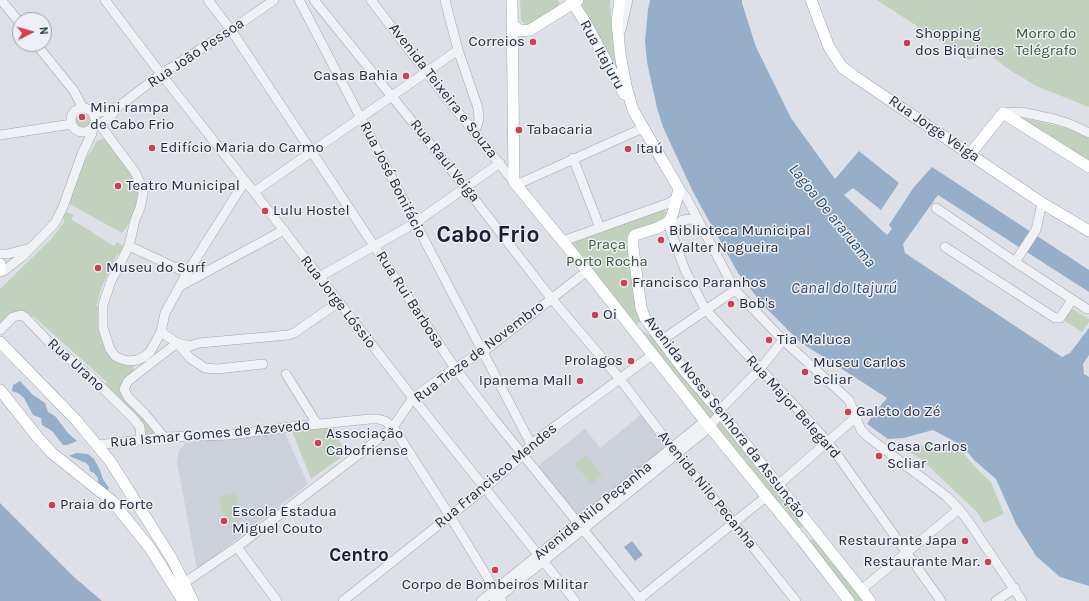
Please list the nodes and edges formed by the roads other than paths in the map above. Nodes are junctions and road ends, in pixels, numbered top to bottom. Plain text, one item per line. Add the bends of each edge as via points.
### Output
1 (1, 0) edge
2 (105, 0) edge
3 (208, 0) edge
4 (274, 0) edge
5 (299, 0) edge
6 (314, 0) edge
7 (371, 0) edge
8 (445, 0) edge
9 (512, 0) edge
10 (620, 0) edge
11 (628, 0) edge
12 (811, 0) edge
13 (574, 1) edge
14 (12, 13) edge
15 (512, 24) junction
16 (231, 30) junction
17 (619, 40) junction
18 (458, 50) junction
19 (42, 52) edge
20 (426, 72) junction
21 (161, 74) junction
22 (392, 96) junction
23 (118, 107) junction
24 (87, 109) junction
25 (633, 110) junction
26 (1003, 113) junction
27 (361, 118) junction
28 (73, 127) junction
29 (95, 127) junction
30 (643, 128) junction
31 (475, 132) junction
32 (1089, 133) edge
33 (0, 135) edge
34 (311, 152) junction
35 (82, 154) junction
36 (970, 154) junction
37 (573, 158) junction
38 (500, 163) junction
39 (1089, 167) edge
40 (245, 181) junction
41 (515, 183) junction
42 (465, 187) junction
43 (254, 192) junction
44 (678, 193) junction
45 (1042, 203) junction
46 (936, 208) dead end
47 (699, 221) junction
48 (415, 223) junction
49 (600, 228) junction
50 (657, 228) junction
51 (670, 229) junction
52 (284, 230) junction
53 (1089, 231) edge
54 (563, 241) junction
55 (129, 246) junction
56 (375, 247) junction
57 (945, 247) dead end
58 (30, 248) junction
59 (0, 254) edge
60 (1018, 258) junction
61 (0, 264) edge
62 (0, 271) edge
63 (587, 271) junction
64 (188, 273) junction
65 (319, 277) junction
66 (182, 285) junction
67 (735, 290) junction
68 (551, 298) junction
69 (1072, 300) junction
70 (339, 302) junction
71 (705, 309) junction
72 (1087, 309) dead end
73 (653, 329) junction
74 (0, 330) edge
75 (161, 332) junction
76 (638, 337) junction
77 (662, 340) junction
78 (783, 340) junction
79 (0, 342) edge
80 (177, 343) junction
81 (483, 352) junction
82 (652, 355) junction
83 (263, 364) dead end
84 (455, 368) junction
85 (760, 369) junction
86 (684, 370) junction
87 (286, 374) dead end
88 (620, 379) junction
89 (673, 380) junction
90 (0, 390) edge
91 (413, 398) junction
92 (719, 411) junction
93 (856, 417) junction
94 (317, 424) junction
95 (708, 424) junction
96 (393, 427) junction
97 (164, 437) junction
98 (141, 440) junction
99 (828, 442) junction
100 (531, 444) junction
101 (98, 445) junction
102 (674, 451) junction
103 (523, 455) junction
104 (778, 485) junction
105 (485, 488) junction
106 (767, 496) junction
107 (959, 509) junction
108 (450, 516) junction
109 (733, 522) junction
110 (581, 526) junction
111 (813, 530) junction
112 (802, 540) junction
113 (237, 547) junction
114 (906, 552) junction
115 (541, 558) junction
116 (184, 583) junction
117 (1015, 588) junction
118 (861, 590) junction
119 (498, 597) edge
120 (640, 600) edge
121 (183, 601) edge
122 (193, 601) edge
123 (277, 601) edge
124 (343, 601) edge
125 (481, 601) edge
126 (575, 601) edge
127 (796, 601) edge
128 (849, 601) edge
129 (870, 601) edge
130 (941, 601) edge
131 (996, 601) edge
132 (1022, 601) edge

1 - 14 street
2 - 21 street, Rua Jorge Lóssio
3 - 16 street, Rua Rui Barbosa
4 - 16 street, Rua João Pessoa
5 - 27 street, Rua José Bonifácio
6 - 22 street, Rua Raul Veiga
7 - 20 street, Avenida Teixeira e Souza
8 - 18 street
9 - 15 main road
10 - 17 main road via 617,21
11 - 17 street
12 - 36 main road, Rua Jorge Veiga via 828,47 842,67
13 - 15 main road via 530,30 520,31
13 - 25 main road, Rua Itajuru
15 - 41 main road
16 - 21 street, Rua João Pessoa
16 - 34 street, Rua Rui Barbosa
17 - 25 main road via 623,71
18 - 20 street
18 - 31 street via 478,108 479,119
19 - 24 street
20 - 22 street
20 - 31 street, Avenida Teixeira e Souza
21 - 23 street, Rua João Pessoa
21 - 40 street, Rua Jorge Lóssio
22 - 27 street
22 - 42 street, Rua Raul Veiga
23 - 24 street, Rua João Pessoa via 101,112
23 - 29 street, Rua João Pessoa via 111,116
24 - 28 street via 79,108 73,113
24 - 29 street via 93,113
25 - 30 main road
26 - 32 street via 1021,112 1054,118
26 - 36 main road
26 - 39 main road
27 - 34 street
27 - 48 street, Rua José Bonifácio
28 - 29 street via 84,132
28 - 33 street
28 - 35 street via 82,142
29 - 35 street
29 - 55 street via 130,164 142,187 142,200
30 - 37 street
30 - 44 main road
31 - 38 street, Avenida Teixeira e Souza
34 - 43 street
34 - 56 street, Rua Rui Barbosa
35 - 58 street via 55,223
36 - 45 main road, Rua Jorge Veiga
37 - 41 street
37 - 49 street
38 - 41 street, Avenida Teixeira e Souza
38 - 42 street
40 - 43 street, Rua Jorge Lóssio
40 - 64 street
41 - 54 main road, Avenida Nossa Senhora da Assunção
42 - 48 street
42 - 68 street, Rua Raul Veiga
43 - 52 street, Rua Jorge Lóssio
44 - 47 street via 686,197
44 - 49 street via 669,203
44 - 50 main road, Avenida Nossa Senhora da Assunção via 668,222
45 - 53 main road, Rua Jorge Veiga
45 - 60 street via 1036,230
46 - 60 street
47 - 51 street via 683,220
47 - 67 street
48 - 56 street
48 - 81 street, Rua José Bonifácio
49 - 54 street
50 - 51 street
50 - 73 main road, Avenida Nossa Senhora da Assunção via 635,235 632,242 641,308
51 - 71 street, Rua Major Belegard via 684,270
52 - 65 street, Rua Jorge Lóssio
52 - 66 street
54 - 63 main road, Avenida Nossa Senhora da Assunção
55 - 64 street
55 - 75 street via 102,305 103,328 110,349 121,359 137,360 150,352
56 - 65 street
56 - 84 street, Rua Rui Barbosa
57 - 69 street via 1055,318 1060,318
58 - 59 street
58 - 62 street via 5,270
60 - 69 street
61 - 62 main road
63 - 68 street, Rua Treze de Novembro
63 - 76 main road, Avenida Nossa Senhora da Assunção
64 - 66 street
65 - 70 street, Rua Jorge Lóssio
66 - 75 street via 165,313
67 - 71 street
67 - 78 street
68 - 81 street, Rua Treze de Novembro
68 - 88 street, Rua Raul Veiga
69 - 72 street
70 - 80 street via 294,333 190,346
70 - 91 street, Rua Jorge Lóssio
71 - 77 street
71 - 85 street, Rua Major Belegard
73 - 76 main road via 643,328
73 - 77 main road, Avenida Nossa Senhora da Assunção
74 - 98 street, Rua Urano via 13,317 25,317 133,418 140,427
75 - 80 street
76 - 82 main road, Avenida Nossa Senhora da Assunção
77 - 86 main road, Avenida Nossa Senhora da Assunção
78 - 85 street
78 - 93 street via 850,400
79 - 101 main road
80 - 83 street via 190,358 205,368
80 - 97 street via 128,381 124,389 128,397
81 - 84 street, Rua Treze de Novembro
81 - 100 street, Rua José Bonifácio
82 - 88 street, Rua Francisco Mendes
82 - 89 main road, Avenida Nossa Senhora da Assunção
84 - 91 street, Rua Treze de Novembro
84 - 103 street, Rua Rui Barbosa
85 - 92 street
85 - 99 street, Rua Major Belegard
86 - 89 main road via 681,379
86 - 92 main road, Avenida Nossa Senhora da Assunção
87 - 94 street
88 - 100 street, Rua Francisco Mendes
88 - 102 street, Avenida Nilo Pecanha
89 - 95 main road, Avenida Nossa Senhora da Assunção
90 - 121 main road via 52,452 112,501 150,548
91 - 96 street, Rua Treze de Novembro
91 - 105 street, Rua Jorge Lóssio
92 - 95 street via 718,416
92 - 104 main road, Avenida Nossa Senhora da Assunção
93 - 99 street
93 - 107 street via 861,430 867,436 946,496
94 - 96 street, Rua Ismar Gomes de Azevedo via 378,419
94 - 97 street, Rua Ismar Gomes de Azevedo via 230,435
95 - 102 street, Avenida Nilo Peçanha
95 - 106 main road, Avenida Nossa Senhora da Assunção
96 - 108 street
96 - 113 street, Rua Treze de Novembro
97 - 98 street, Rua Ismar Gomes de Azevedo
98 - 101 street, Rua Ismar Gomes de Azevedo
99 - 104 street
99 - 114 street, Rua Major Belegard
100 - 103 street, Rua Francisco Mendes
101 - 116 main road via 161,540
102 - 109 street, Avenida Nilo Pecanha
102 - 110 street, Avenida Nilo Peçanha
103 - 105 street, Rua Francisco Mendes
103 - 110 street, Rua Rui Barbosa
104 - 111 main road, Avenida Nossa Senhora da Assunção
105 - 108 street, Rua Francisco Mendes
105 - 115 street, Rua Jorge Lóssio
106 - 109 street
106 - 112 main road, Avenida Nossa Senhora da Assunção
107 - 114 street
107 - 117 street
108 - 119 street
108 - 124 street, Rua Francisco Mendes
109 - 120 street
109 - 127 street, Avenida Nilo Pecanha
110 - 115 street, Avenida Nilo Peçanha
110 - 120 street, Rua Rui Barbosa
111 - 112 main road via 806,533
111 - 118 main road, Avenida Nossa Senhora da Assunção
112 - 128 main road, Avenida Nossa Senhora da Assunção
113 - 116 street, Rua Treze de Novembro
113 - 123 street
114 - 118 street
114 - 130 street, Rua Major Belegard
115 - 119 street, Avenida Nilo Peçanha
115 - 126 street, Rua Jorge Lóssio
116 - 122 main road
117 - 131 street
117 - 132 street
118 - 129 main road, Avenida Nossa Senhora da Assunção
119 - 125 street, Avenida Nilo Peçanha

